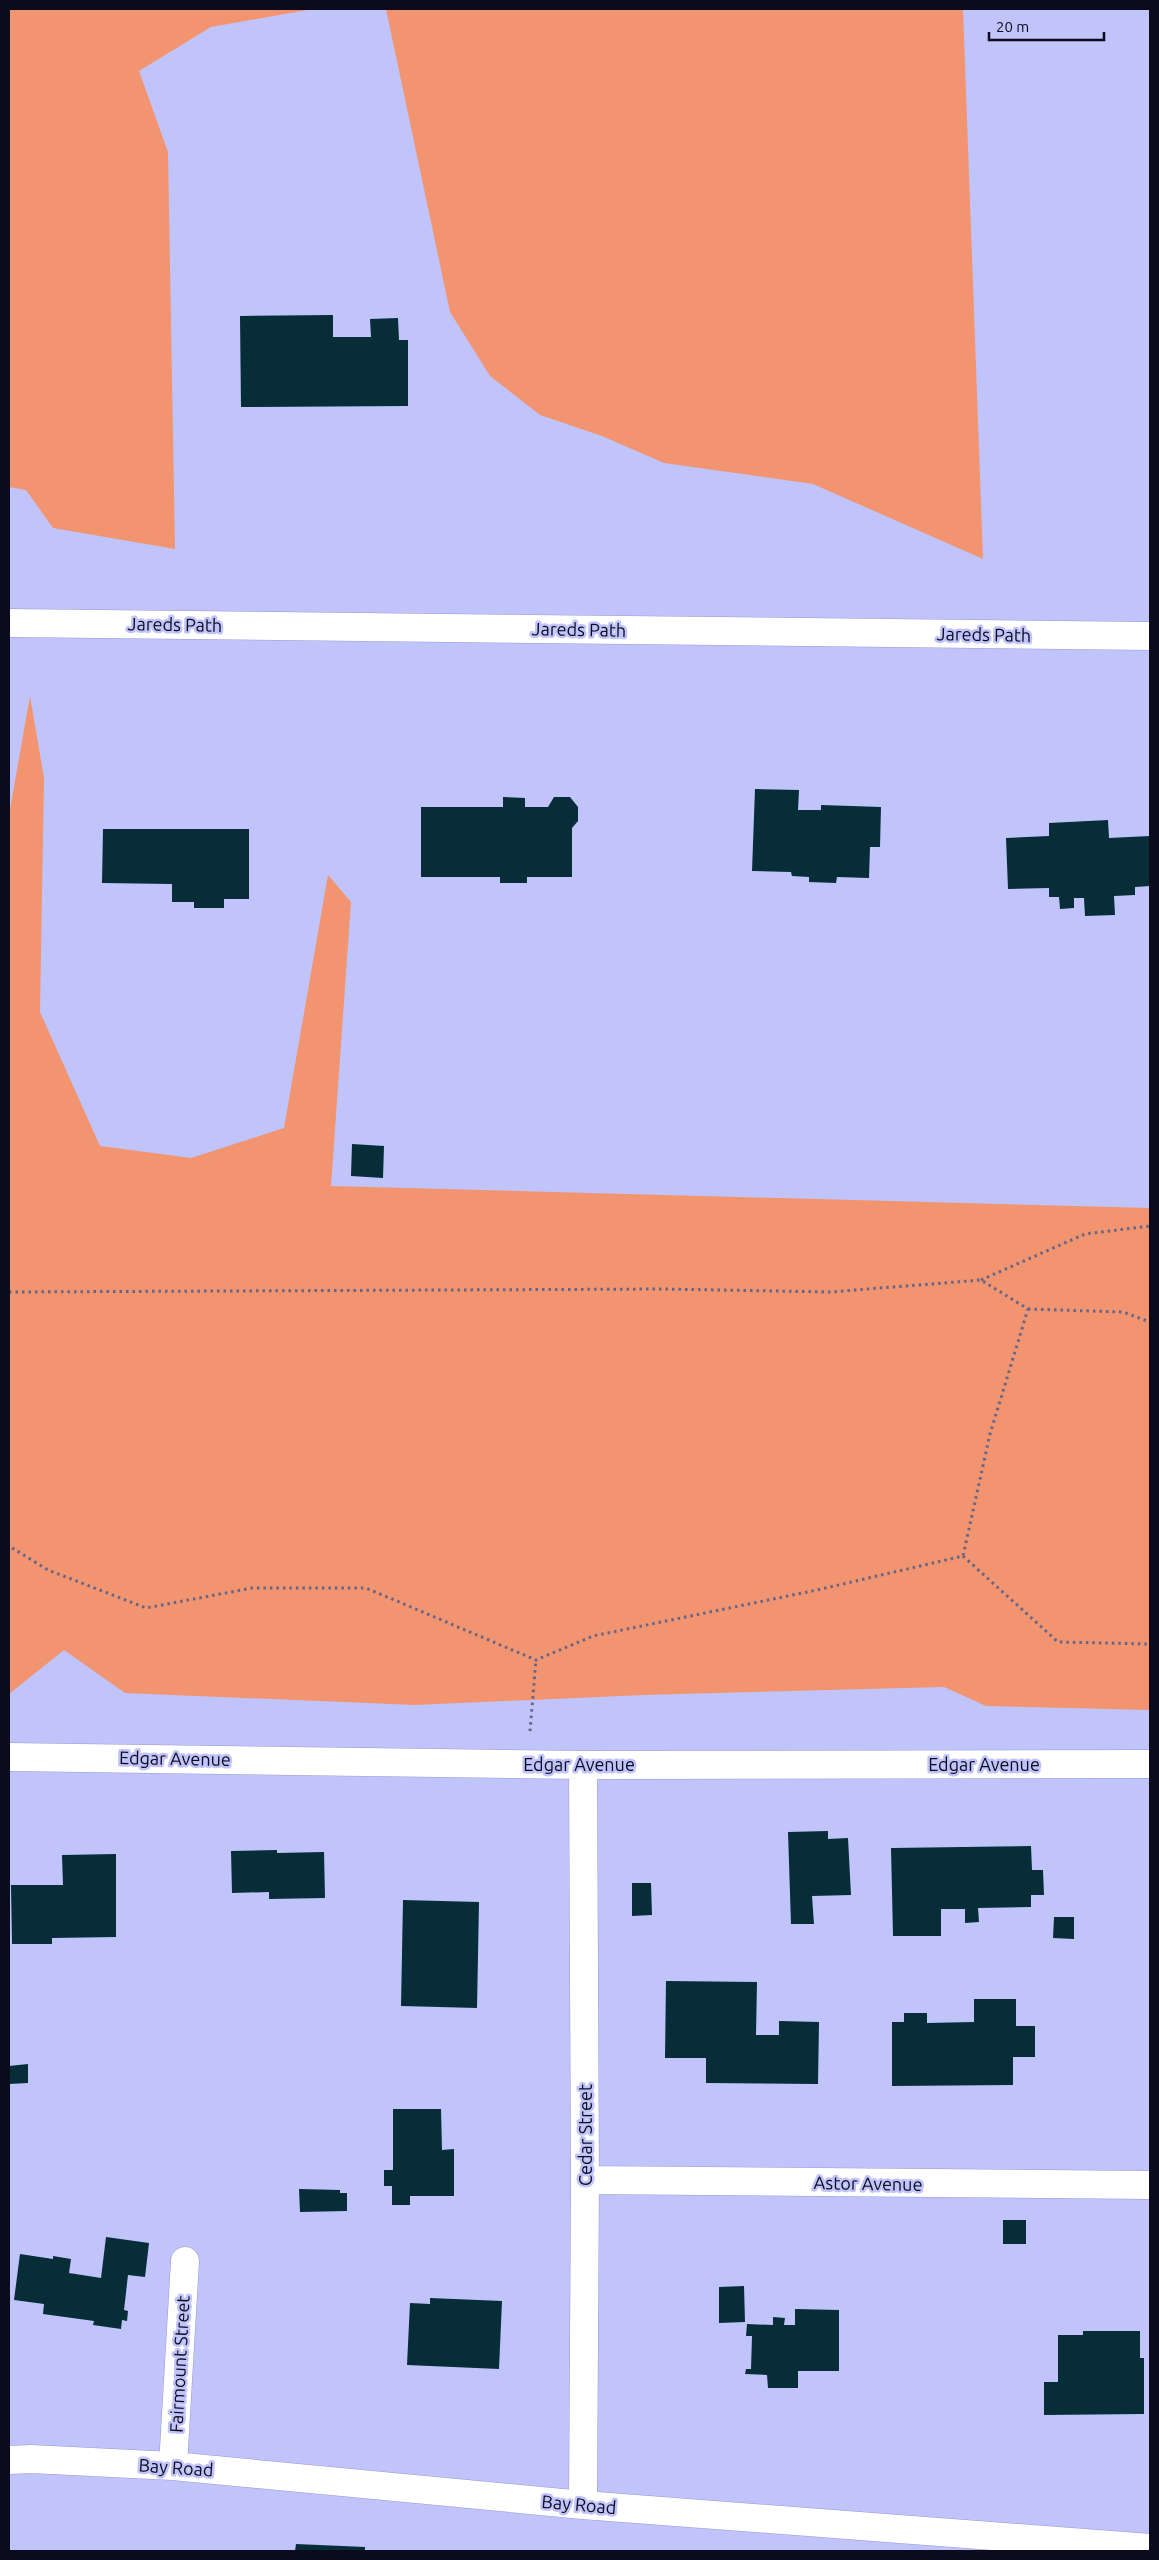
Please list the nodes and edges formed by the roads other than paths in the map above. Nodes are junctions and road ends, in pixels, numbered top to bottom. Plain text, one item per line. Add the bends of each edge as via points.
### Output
1 (9, 623) edge
2 (1150, 636) edge
3 (9, 1757) edge
4 (1150, 1764) edge
5 (583, 1765) junction
6 (585, 2180) junction
7 (1150, 2185) edge
8 (185, 2261) dead end
9 (9, 2460) edge
10 (173, 2466) junction
11 (583, 2505) junction
12 (1150, 2548) edge

1 - 2 street, Jareds Path
3 - 5 street, Edgar Avenue
4 - 5 street, Edgar Avenue
5 - 6 street, Cedar Street
6 - 7 street, Astor Avenue
6 - 11 street, Cedar Street
8 - 10 street, Fairmount Street
9 - 10 street, Bay Road via 30,2458
10 - 11 street, Bay Road
11 - 12 street, Bay Road

